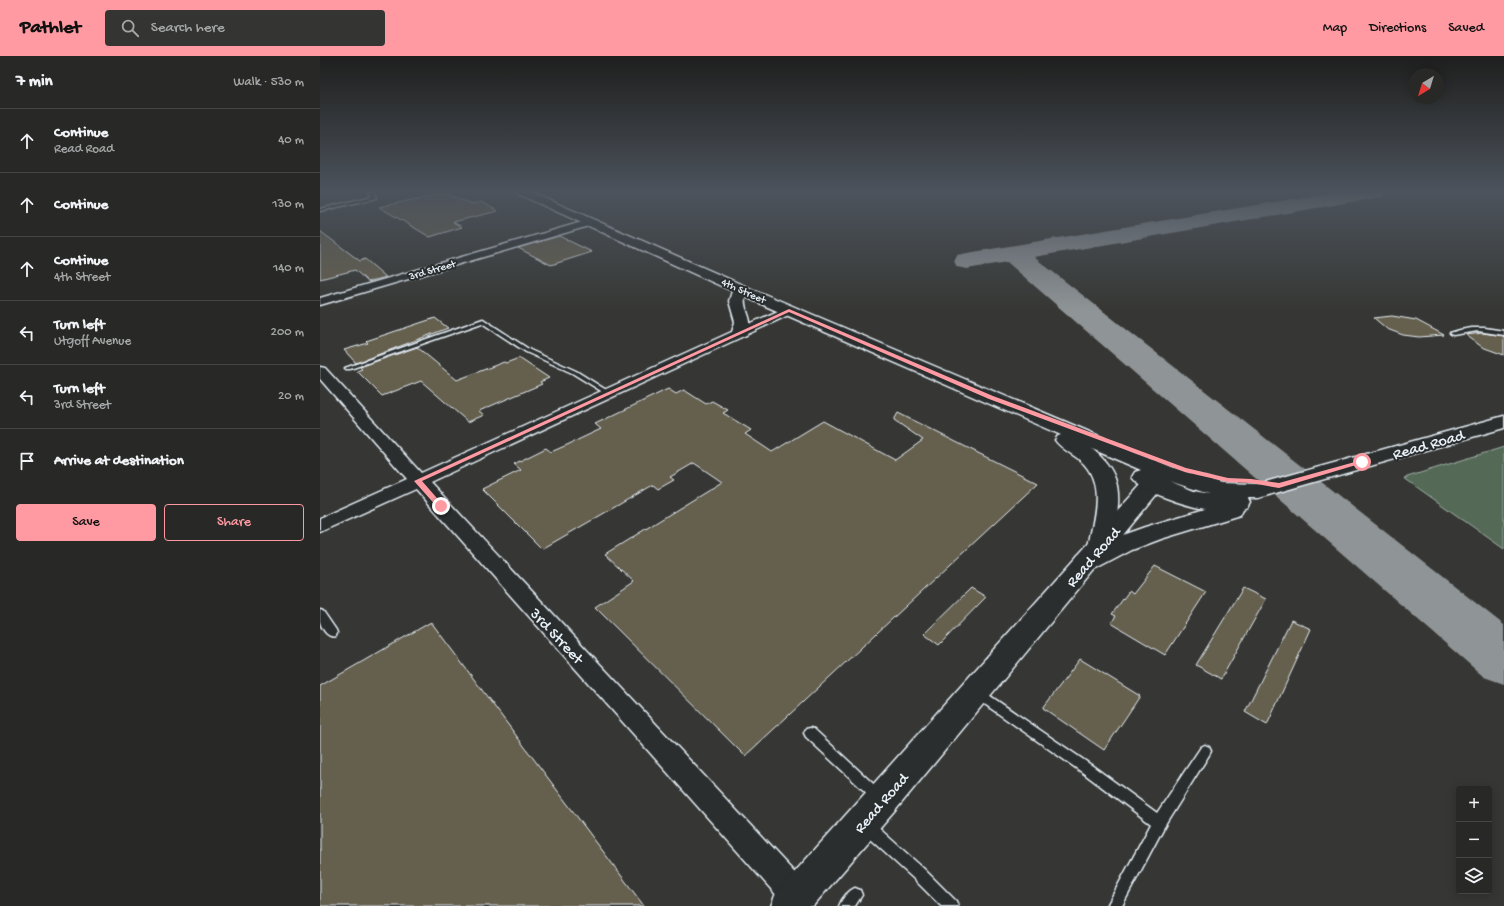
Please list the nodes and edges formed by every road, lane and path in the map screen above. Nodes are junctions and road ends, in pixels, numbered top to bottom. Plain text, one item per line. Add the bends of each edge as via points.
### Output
1 (559, 232) edge
2 (609, 232) edge
3 (740, 289) junction
4 (320, 302) edge
5 (789, 310) junction
6 (740, 332) junction
7 (1453, 333) dead end
8 (1504, 333) edge
9 (348, 368) dead end
10 (320, 371) edge
11 (608, 393) junction
12 (991, 398) junction
13 (1504, 422) edge
14 (1159, 478) junction
15 (418, 481) junction
16 (1272, 492) junction
17 (320, 526) edge
18 (1094, 554) junction
19 (320, 614) edge
20 (332, 633) dead end
21 (976, 691) junction
22 (810, 734) dead end
23 (1205, 751) dead end
24 (882, 800) junction
25 (1159, 822) junction
26 (862, 823) junction
27 (855, 895) dead end
28 (793, 901) edge
29 (846, 906) edge
30 (951, 906) edge
31 (1114, 906) edge

1 - 4 street, 3rd Street
2 - 3 main road, 4th Street
3 - 5 main road, 4th Street
3 - 6 main road via 737,301 743,322
5 - 6 street
5 - 12 main road, 4th Street
6 - 11 street
7 - 8 lane via 1466,329 1486,329
9 - 11 lane via 483,321 528,351 574,372
10 - 15 street, 3rd Street
11 - 15 street
12 - 14 main road
12 - 16 main road via 1185,470 1228,480 1251,481
12 - 18 main road via 1072,445 1091,458 1101,470 1107,482 1105,511
13 - 16 main road, Read Road
14 - 16 main road via 1179,495 1202,502 1223,504
14 - 18 street, Read Road
15 - 17 street
15 - 28 street, 3rd Street
16 - 18 main road
18 - 21 street, Read Road
19 - 20 lane
21 - 24 street, Read Road
21 - 25 lane
22 - 24 lane
23 - 25 lane
24 - 26 street, Read Road
25 - 31 lane
26 - 28 street, Read Road
26 - 30 lane
27 - 29 lane

